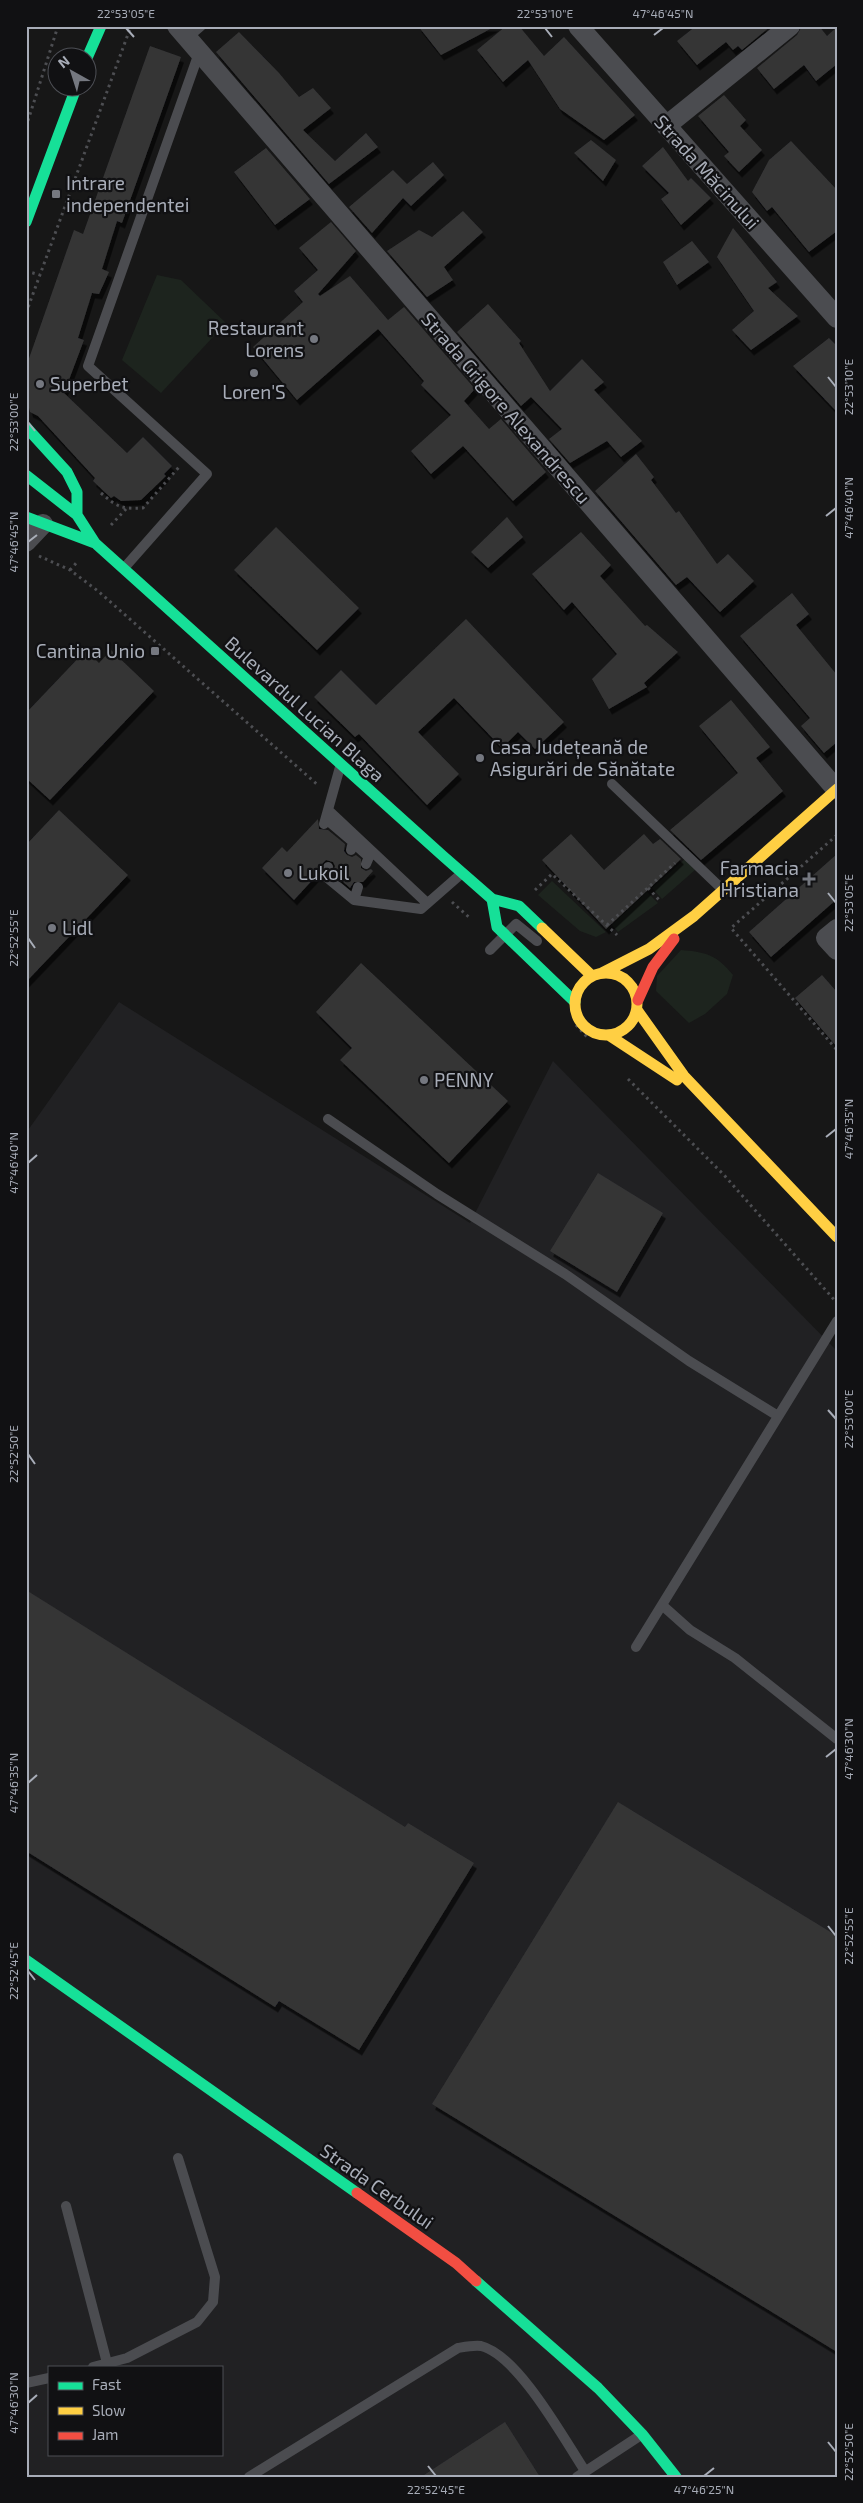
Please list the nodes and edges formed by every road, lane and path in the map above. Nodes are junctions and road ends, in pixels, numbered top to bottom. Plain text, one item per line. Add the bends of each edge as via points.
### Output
1 (58, 26) edge
2 (92, 26) edge
3 (101, 26) edge
4 (131, 26) edge
5 (578, 26) edge
6 (790, 26) edge
7 (191, 36) edge
8 (85, 48) edge
9 (91, 48) edge
10 (72, 98) edge
11 (666, 126) junction
12 (26, 127) edge
13 (26, 222) edge
14 (26, 271) edge
15 (40, 276) junction
16 (26, 312) edge
17 (837, 318) edge
18 (26, 427) edge
19 (188, 457) junction
20 (26, 476) edge
21 (100, 492) dead end
22 (77, 515) junction
23 (35, 520) edge
24 (26, 542) edge
25 (95, 543) junction
26 (124, 568) junction
27 (340, 764) junction
28 (612, 784) dead end
29 (836, 789) edge
30 (327, 818) junction
31 (837, 836) edge
32 (686, 854) junction
33 (366, 864) dead end
34 (324, 871) dead end
35 (462, 873) junction
36 (358, 887) dead end
37 (648, 888) junction
38 (723, 890) junction
39 (529, 895) dead end
40 (492, 899) junction
41 (354, 900) junction
42 (662, 902) dead end
43 (427, 903) junction
44 (694, 916) junction
45 (607, 925) junction
46 (837, 929) edge
47 (504, 934) junction
48 (617, 934) dead end
49 (559, 944) junction
50 (490, 950) dead end
51 (837, 950) edge
52 (597, 974) junction
53 (575, 1002) junction
54 (638, 1005) junction
55 (610, 1036) junction
56 (837, 1050) edge
57 (708, 1103) junction
58 (328, 1120) dead end
59 (837, 1237) edge
60 (837, 1321) edge
61 (778, 1416) junction
62 (662, 1605) junction
63 (636, 1647) dead end
64 (837, 1739) edge
65 (26, 1960) edge
66 (178, 2158) dead end
67 (66, 2206) dead end
68 (107, 2363) junction
69 (96, 2366) edge
70 (48, 2378) edge
71 (26, 2383) edge
72 (642, 2434) junction
73 (581, 2474) edge
74 (249, 2477) edge
75 (676, 2477) edge

1 - 12 path
2 - 8 main road
3 - 9 main road
4 - 15 path
5 - 11 street, Strada Măcinului
6 - 11 street
7 - 19 lane via 88,366
7 - 29 street, Strada Grigore Alexandrescu
10 - 13 main road
11 - 17 street, Strada Măcinului
14 - 15 path
15 - 16 path
18 - 22 main road via 67,472 78,492
19 - 21 path via 143,508 126,509 114,505
19 - 26 lane via 207,474
20 - 22 main road, Bulevardul Lucian Blaga
22 - 25 main road, Bulevardul Lucian Blaga
23 - 24 street
23 - 25 main road, Bulevardul Lucian Blaga
25 - 26 main road, Bulevardul Lucian Blaga
26 - 27 main road, Bulevardul Lucian Blaga
27 - 30 lane
27 - 35 main road, Bulevardul Lucian Blaga
28 - 32 lane
29 - 38 main road
30 - 33 lane via 352,846 369,857
30 - 43 lane
31 - 56 path via 731,928
32 - 37 path
32 - 38 lane
34 - 41 lane
35 - 40 main road, Bulevardul Lucian Blaga
35 - 43 lane
36 - 41 lane
37 - 42 path
37 - 45 path
38 - 44 main road
39 - 45 path via 552,874
40 - 47 main road, Bulevardul Lucian Blaga via 497,927
40 - 49 main road, Bulevardul Lucian Blaga via 519,906
41 - 43 lane via 420,909
44 - 52 main road via 649,950
44 - 54 main road via 661,954 646,979
45 - 48 path
46 - 51 street via 826,938
47 - 49 lane via 516,924 538,942
47 - 50 lane
47 - 53 main road, Bulevardul Lucian Blaga
49 - 52 main road, Bulevardul Lucian Blaga
52 - 53 main road via 584,982 577,991
52 - 54 main road, Bulevardul Lucian Blaga via 615,974 626,980 634,989
53 - 55 main road, Bulevardul Lucian Blaga via 578,1020 586,1028 598,1035
54 - 55 main road via 634,1021 626,1029
54 - 57 main road, Bulevardul Lucian Blaga via 672,1061
55 - 57 main road, Bulevardul Lucian Blaga
57 - 59 main road, Bulevardul Lucian Blaga
58 - 61 lane via 437,1194 565,1274 689,1361
60 - 61 lane
61 - 62 lane
62 - 63 lane
62 - 64 lane via 690,1630 735,1658
65 - 72 main road, Strada Cerbului via 456,2263 598,2388
66 - 68 lane via 214,2277 213,2302 197,2322 127,2358
67 - 68 lane
68 - 69 lane
70 - 71 lane
72 - 73 lane
72 - 75 main road, Strada Cerbului
73 - 74 lane via 526,2383 503,2358 480,2346 458,2348

